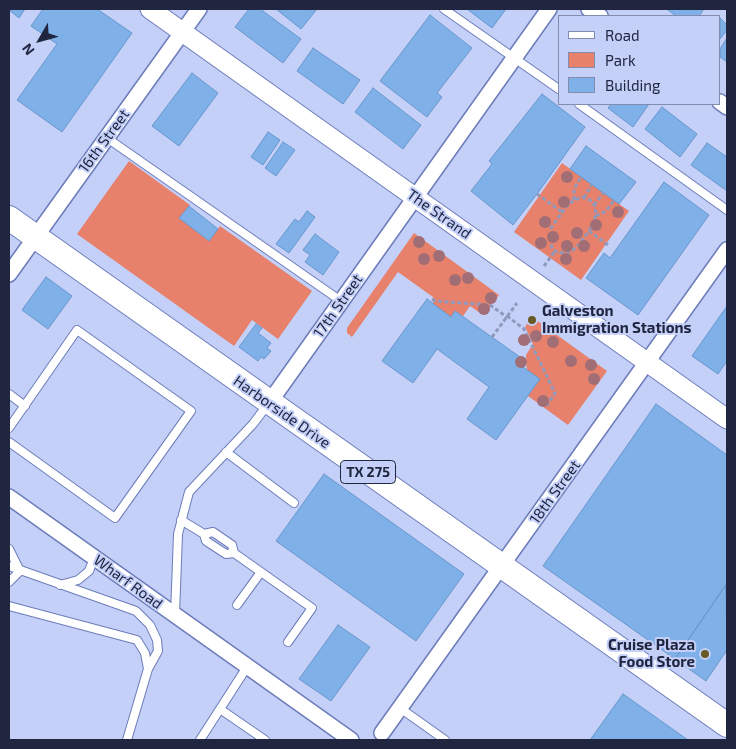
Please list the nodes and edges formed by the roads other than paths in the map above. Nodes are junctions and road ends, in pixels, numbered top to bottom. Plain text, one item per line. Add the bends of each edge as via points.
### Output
1 (150, 9) edge
2 (199, 9) edge
3 (444, 9) edge
4 (549, 9) edge
5 (182, 32) junction
6 (514, 58) junction
7 (558, 89) edge
8 (580, 105) edge
9 (107, 138) junction
10 (415, 197) junction
11 (727, 210) edge
12 (9, 218) edge
13 (35, 237) junction
14 (727, 250) edge
15 (9, 274) edge
16 (341, 301) junction
17 (648, 362) junction
18 (9, 394) edge
19 (269, 402) junction
20 (25, 406) junction
21 (727, 418) edge
22 (9, 428) edge
23 (9, 442) edge
24 (226, 452) junction
25 (9, 497) edge
26 (294, 502) dead end
27 (181, 520) junction
28 (9, 549) edge
29 (94, 558) junction
30 (9, 566) edge
31 (502, 567) junction
32 (20, 571) junction
33 (261, 572) junction
34 (9, 582) edge
35 (60, 585) junction
36 (238, 605) dead end
37 (9, 606) edge
38 (175, 615) junction
39 (288, 642) dead end
40 (247, 667) junction
41 (148, 669) junction
42 (400, 708) junction
43 (220, 709) junction
44 (727, 725) edge
45 (382, 733) dead end
46 (127, 740) edge
47 (200, 740) edge
48 (265, 740) edge
49 (351, 740) edge
50 (445, 740) edge

1 - 5 street, The Strand
2 - 5 street, 16th Street
3 - 6 lane
4 - 6 street, 17th Street
5 - 9 street, 16th Street
5 - 10 street, The Strand
6 - 7 lane
6 - 10 street, 17th Street
8 - 11 lane
9 - 13 street, 16th Street
9 - 16 lane
10 - 16 street, 17th Street
10 - 17 street, The Strand
12 - 13 main road, Harborside Drive / TX 275
13 - 15 street, 16th Street
13 - 19 main road, Harborside Drive / TX 275
14 - 17 street, 18th Street
16 - 19 street, 17th Street
17 - 21 street, The Strand
17 - 31 street, 18th Street
18 - 20 lane
19 - 24 lane, 17th Street
19 - 31 main road, Harborside Drive / TX 275
20 - 22 lane
20 - 23 lane via 77,330 191,411 116,518
24 - 26 lane
24 - 27 lane, 17th Street via 189,492
25 - 29 street, Wharf Road
27 - 33 lane via 204,534 213,532 232,545 234,553
27 - 38 lane, 17th Street
28 - 32 lane
29 - 35 lane via 89,571 78,580
29 - 38 street, Wharf Road
30 - 32 lane
31 - 42 street, 18th Street
31 - 44 main road, Harborside Drive / TX 275
32 - 34 lane
32 - 35 lane
33 - 36 lane
33 - 39 lane via 312,608
35 - 41 lane via 136,611 150,625 157,640 158,651
37 - 41 lane via 137,640 145,653
38 - 40 street, Wharf Road
40 - 43 lane
40 - 49 street, Wharf Road
41 - 46 lane
42 - 45 street, 18th Street
42 - 50 lane
43 - 47 lane
43 - 48 lane

